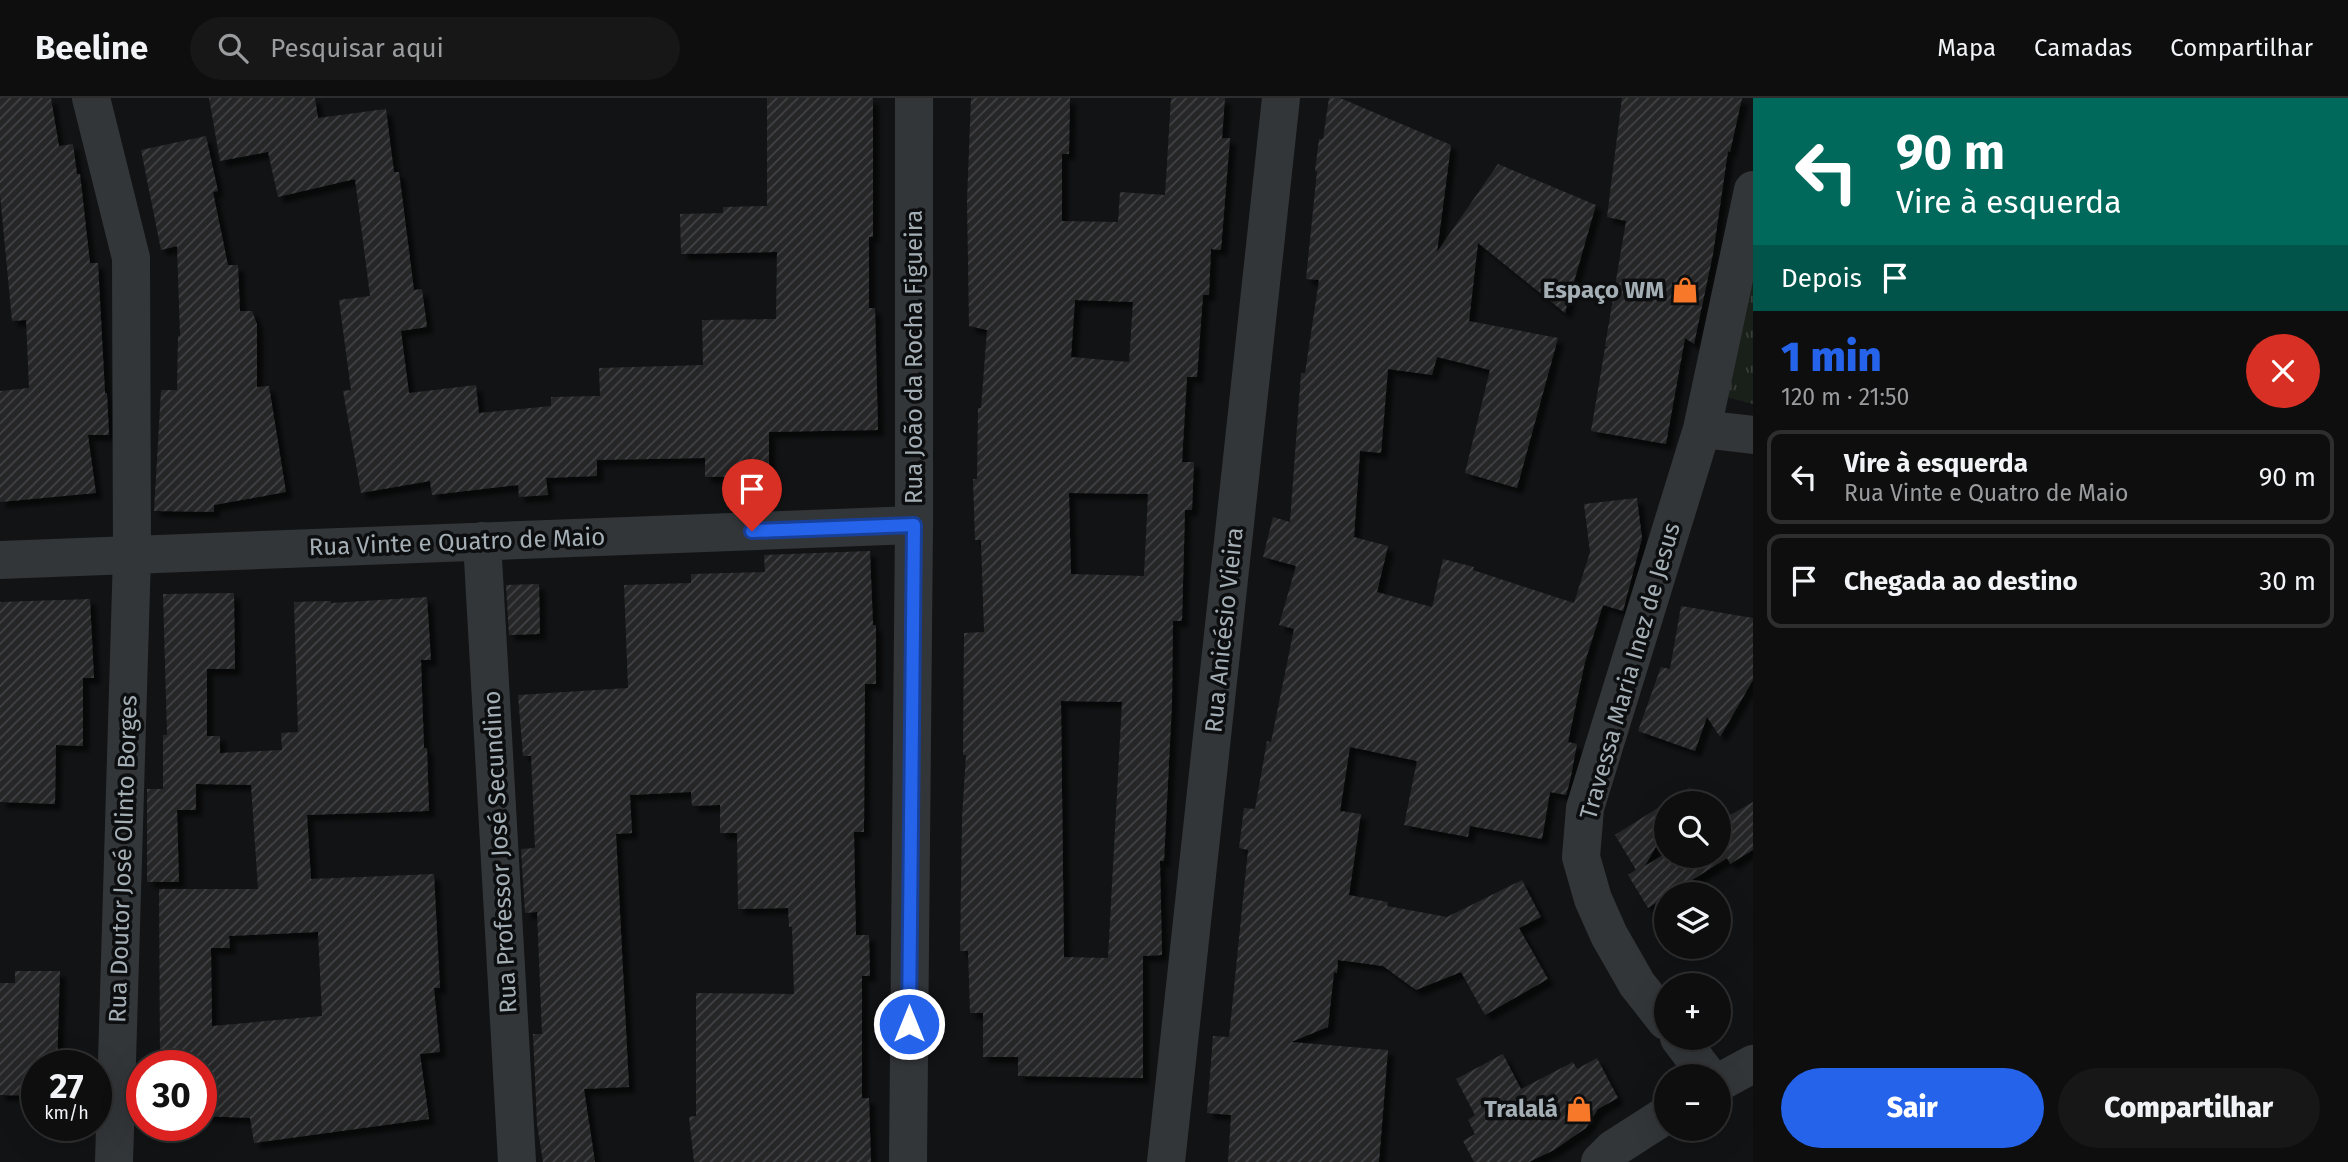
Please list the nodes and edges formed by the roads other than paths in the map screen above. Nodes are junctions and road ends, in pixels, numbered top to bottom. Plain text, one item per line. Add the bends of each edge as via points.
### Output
1 (91, 98) edge
2 (914, 98) edge
3 (1281, 98) edge
4 (1753, 190) edge
5 (1702, 429) junction
6 (1753, 435) edge
7 (914, 525) junction
8 (482, 541) junction
9 (132, 555) junction
10 (0, 561) edge
11 (1654, 1006) edge
12 (1687, 1050) edge
13 (1699, 1064) edge
14 (1753, 1065) edge
15 (1731, 1076) edge
16 (1654, 1123) edge
17 (114, 1162) edge
18 (517, 1162) edge
19 (908, 1162) edge
20 (1166, 1162) edge
21 (1600, 1162) edge

1 - 9 street, Rua Doutor José Olinto Borges via 131,258
2 - 7 street, Rua João da Rocha Figueira
3 - 20 street, Rua Anicésio Vieira
4 - 5 street, Travessa Maria Inez de Jesus
5 - 6 street
5 - 11 street, Travessa Maria Inez de Jesus via 1585,808 1581,857 1593,899 1637,984
7 - 8 street, Rua Vinte e Quatro de Maio
7 - 19 street, Rua João da Rocha Figueira
8 - 9 street, Rua Vinte e Quatro de Maio
8 - 18 street, Rua Professor José Secundino
9 - 10 street, Rua Vinte e Quatro de Maio
9 - 17 street, Rua Doutor José Olinto Borges
12 - 13 street
14 - 15 street
16 - 21 street

